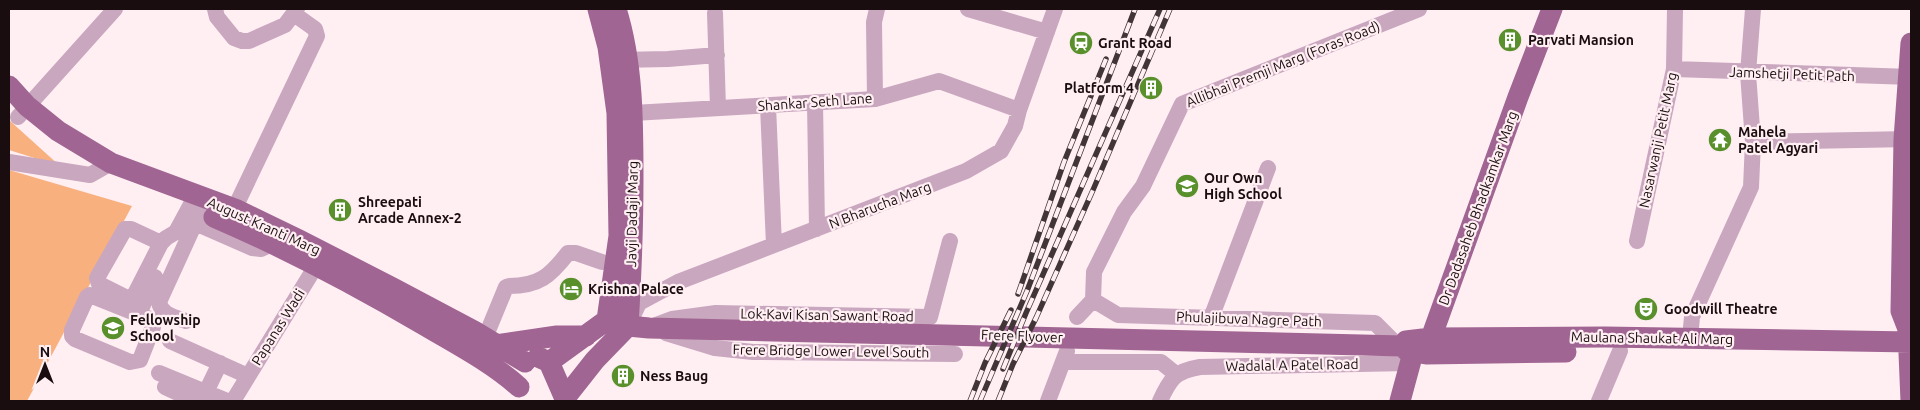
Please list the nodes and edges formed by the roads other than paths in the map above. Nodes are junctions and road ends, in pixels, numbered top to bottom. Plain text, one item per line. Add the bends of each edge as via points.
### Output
1 (115, 9) edge
2 (215, 9) edge
3 (598, 9) edge
4 (616, 9) edge
5 (877, 9) edge
6 (968, 9) edge
7 (1055, 9) edge
8 (1419, 9) edge
9 (1552, 9) edge
10 (1565, 9) edge
11 (1674, 9) edge
12 (1753, 9) edge
13 (296, 11) edge
14 (715, 13) dead end
15 (1047, 32) junction
16 (1911, 43) edge
17 (717, 55) junction
18 (618, 60) junction
19 (1674, 69) junction
20 (1748, 73) junction
21 (1910, 77) edge
22 (9, 86) edge
23 (875, 99) junction
24 (815, 102) junction
25 (768, 106) junction
26 (718, 108) junction
27 (18, 110) edge
28 (1019, 110) junction
29 (634, 113) junction
30 (1908, 139) edge
31 (1753, 142) junction
32 (9, 162) edge
33 (105, 167) junction
34 (1268, 168) dead end
35 (197, 207) junction
36 (232, 216) junction
37 (1907, 219) edge
38 (817, 229) junction
39 (176, 232) junction
40 (280, 239) junction
41 (1637, 241) dead end
42 (950, 242) dead end
43 (162, 243) dead end
44 (774, 245) junction
45 (320, 259) junction
46 (602, 262) dead end
47 (1094, 300) junction
48 (139, 314) junction
49 (1077, 317) dead end
50 (1211, 318) junction
51 (607, 320) junction
52 (186, 321) dead end
53 (628, 326) junction
54 (649, 328) junction
55 (586, 336) junction
56 (1690, 338) junction
57 (170, 341) dead end
58 (491, 341) junction
59 (1910, 341) edge
60 (1415, 348) junction
61 (1620, 350) junction
62 (525, 362) junction
63 (549, 362) junction
64 (220, 363) junction
65 (1177, 375) junction
66 (248, 376) junction
67 (162, 380) dead end
68 (519, 394) edge
69 (201, 397) edge
70 (566, 400) edge
71 (227, 401) edge
72 (233, 401) edge
73 (1048, 401) edge
74 (1160, 401) edge
75 (1400, 401) edge
76 (1414, 401) edge
77 (1599, 401) edge
78 (1911, 401) edge

1 - 27 street
2 - 13 street via 217,17 234,38 242,41 286,25
3 - 18 main road, Javji Dadaji Marg
4 - 18 main road, Javji Dadaji Marg
5 - 23 street via 874,22
6 - 15 street
7 - 15 street, N Bharucha Marg
8 - 47 street, Allibhai Premji Marg (Foras Road) via 1182,104 1143,186 1124,212 1094,272
9 - 60 main road, Dr Dadasaheb Bhadkamkar Marg
10 - 60 main road, Dr Dadasaheb Bhadkamkar Marg
11 - 19 street, Nasarwanji Petit Marg
12 - 20 street
13 - 36 street via 315,29 317,36
14 - 17 street
15 - 28 street, N Bharucha Marg
16 - 21 main road
17 - 18 street
17 - 26 street
18 - 29 main road, Javji Dadaji Marg
18 - 51 main road, Javji Dadaji Marg via 619,236
19 - 20 street, Jamshetji Petit Path
19 - 41 street, Nasarwanji Petit Marg
20 - 21 street, Jamshetji Petit Path
20 - 31 street
21 - 30 main road
22 - 27 main road, August Kranti Marg
23 - 24 street, Shankar Seth Lane
23 - 28 street, Shankar Seth Lane via 939,80
24 - 25 street, Shankar Seth Lane
24 - 38 street
25 - 26 street, Shankar Seth Lane
25 - 44 street
26 - 29 street, Shankar Seth Lane
27 - 33 main road, August Kranti Marg via 58,131
28 - 38 street, N Bharucha Marg via 1015,126 1001,151 966,171
29 - 53 main road, Javji Dadaji Marg via 633,238
30 - 31 street
30 - 37 main road
31 - 56 street via 1751,187 1692,317
32 - 33 street via 90,176
33 - 35 main road, August Kranti Marg
34 - 50 street
35 - 36 main road, August Kranti Marg
35 - 39 street
35 - 40 street via 252,248 261,249
35 - 52 street via 159,302 165,313
36 - 40 main road, August Kranti Marg
37 - 59 main road via 1901,311
38 - 44 street, N Bharucha Marg
39 - 43 street
39 - 48 street
40 - 45 main road, August Kranti Marg
42 - 54 street, Lok-Kavi Kisan Sawant Road via 930,316 716,313 672,319
44 - 53 street, N Bharucha Marg via 678,282 640,304
45 - 58 main road, August Kranti Marg via 393,288
45 - 66 street, Papanas Wadi
45 - 68 main road, August Kranti Marg via 472,353 507,377
46 - 58 street via 568,253 545,278 532,284 506,288
47 - 49 street
47 - 50 street, Phulajibuva Nagre Path via 1118,315
48 - 48 street via 150,319 153,327 142,356 136,361 130,362 72,336 90,295
50 - 60 street, Phulajibuva Nagre Path via 1375,323
51 - 53 main road
51 - 55 main road
53 - 54 main road
53 - 70 main road via 595,360
54 - 60 main road, Frere Flyover via 955,344 1136,340
55 - 58 main road
55 - 63 main road
56 - 59 main road, Maulana Shaukat Ali Marg
56 - 60 main road, Maulana Shaukat Ali Marg via 1605,337
57 - 64 street
58 - 62 main road, August Kranti Marg
59 - 61 main road, Maulana Shaukat Ali Marg
59 - 78 main road
60 - 61 main road, Maulana Shaukat Ali Marg
60 - 65 street, Wadalal A Patel Road via 1200,366
60 - 75 main road, Dr Dadasaheb Bhadkamkar Marg
60 - 76 main road, Dr Dadasaheb Bhadkamkar Marg
61 - 77 street
62 - 63 main road via 534,356
62 - 68 main road via 520,374
63 - 70 main road
64 - 66 street
64 - 69 street
65 - 73 street via 1161,362 1065,356
65 - 74 street via 1168,383
66 - 72 street, Papanas Wadi
67 - 69 street
69 - 71 street

